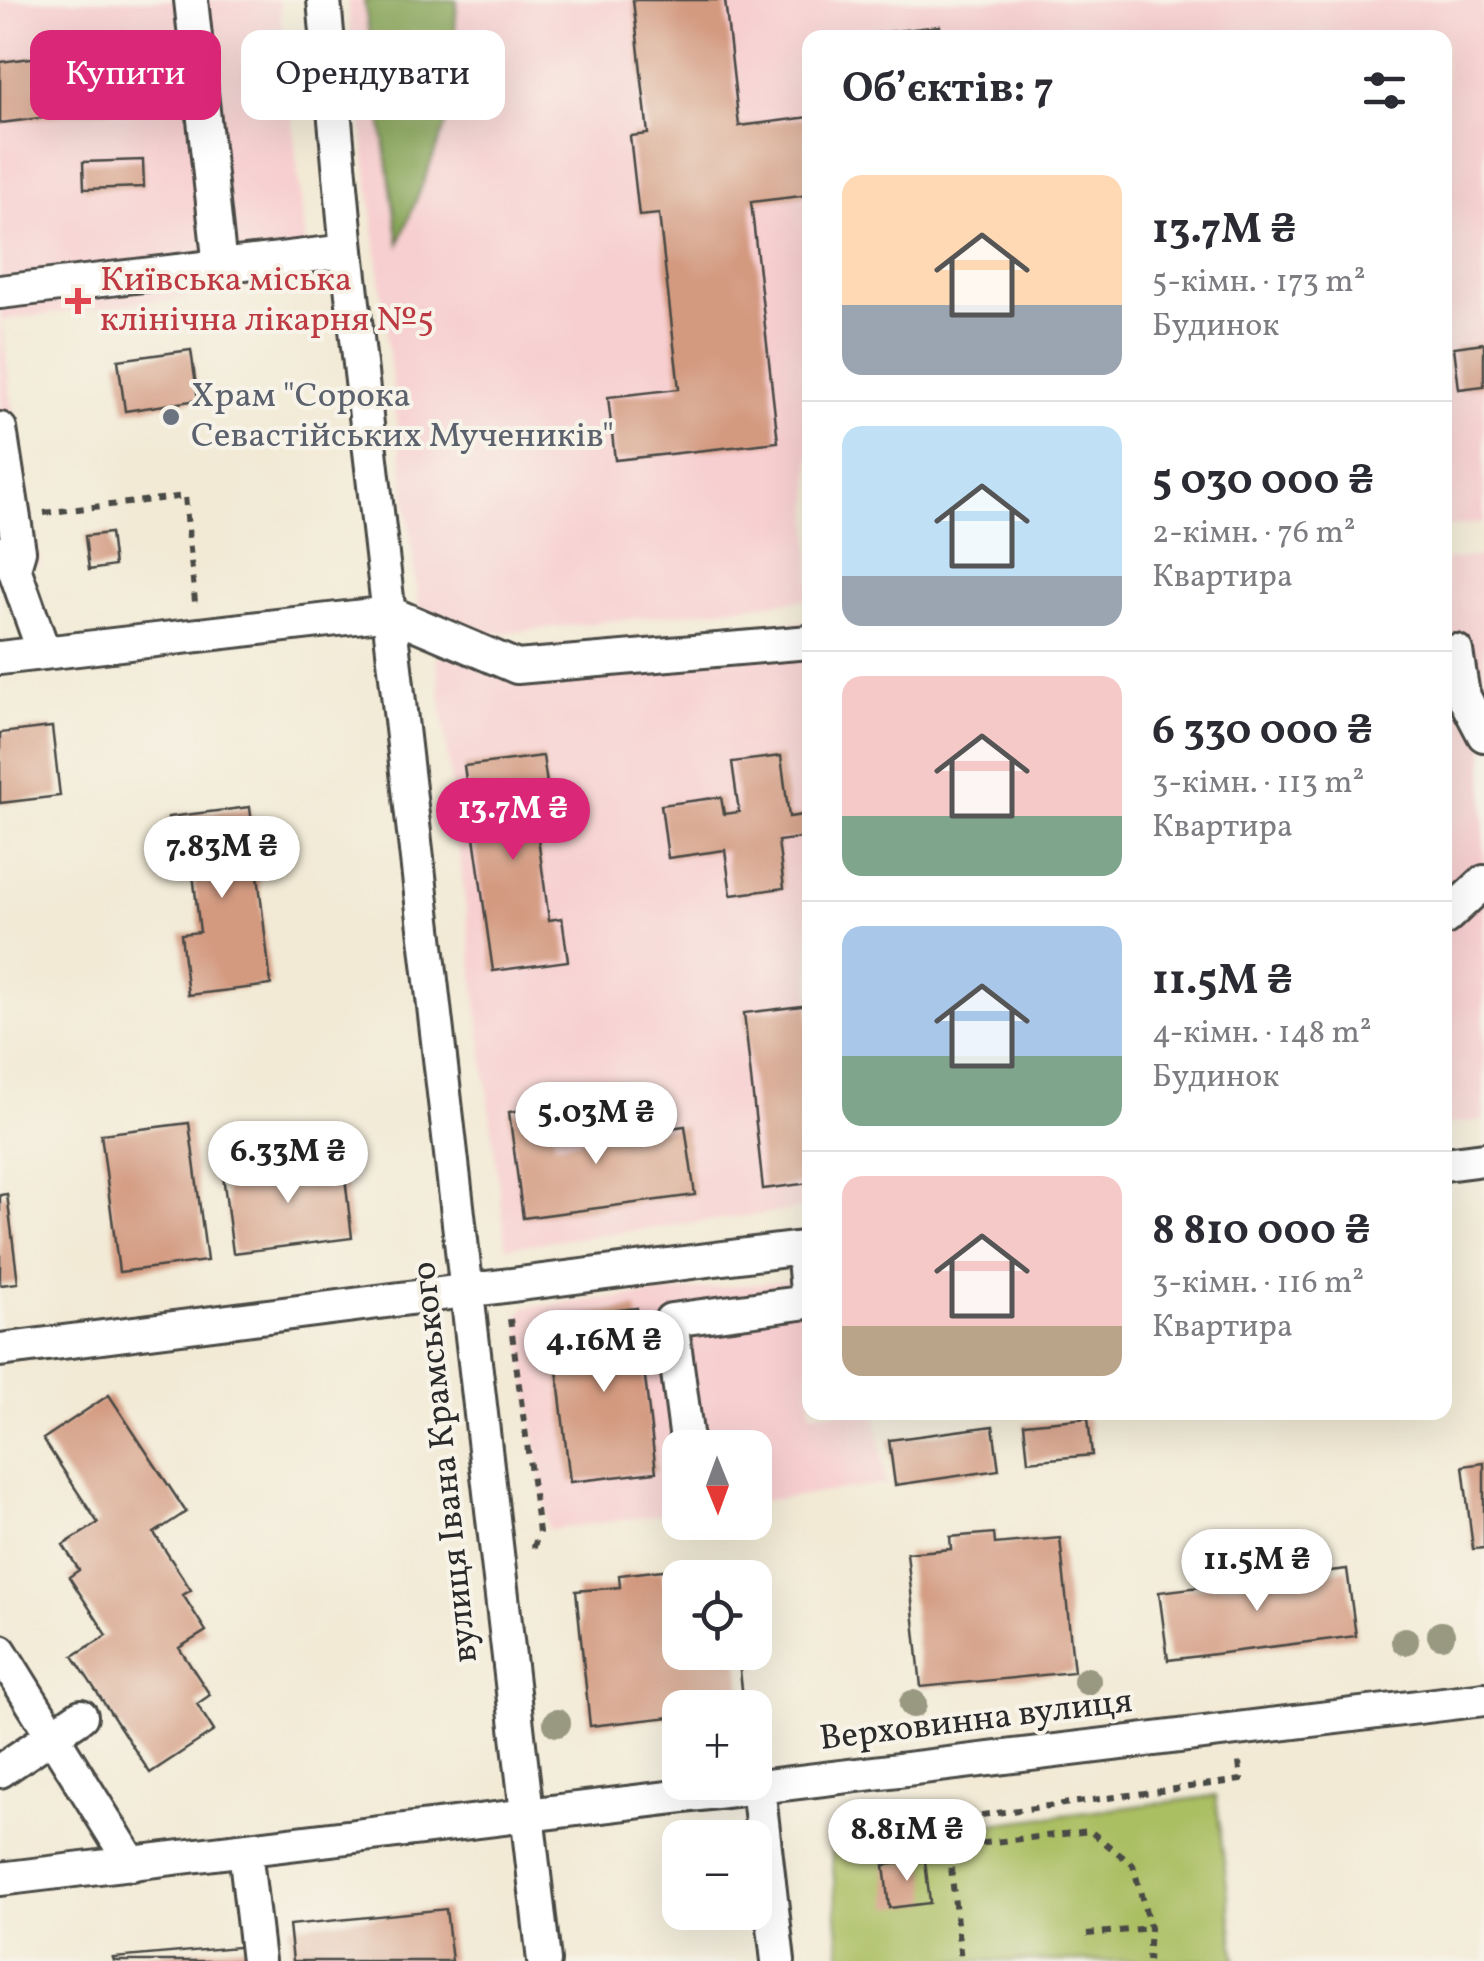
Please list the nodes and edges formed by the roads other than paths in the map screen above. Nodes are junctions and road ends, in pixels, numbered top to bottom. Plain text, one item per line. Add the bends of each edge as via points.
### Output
1 (191, 0) edge
2 (324, 0) edge
3 (346, 251) junction
4 (220, 267) junction
5 (0, 292) edge
6 (0, 429) edge
7 (3, 466) edge
8 (10, 552) edge
9 (390, 613) junction
10 (802, 643) edge
11 (1462, 651) edge
12 (44, 653) junction
13 (0, 658) edge
14 (1484, 735) edge
15 (1484, 882) edge
16 (1452, 912) edge
17 (1484, 1159) edge
18 (1452, 1163) edge
19 (802, 1249) edge
20 (468, 1292) junction
21 (802, 1303) edge
22 (0, 1350) edge
23 (686, 1430) edge
24 (0, 1652) edge
25 (1484, 1699) edge
26 (81, 1716) dead end
27 (52, 1735) junction
28 (0, 1772) edge
29 (772, 1785) edge
30 (662, 1798) edge
31 (759, 1800) edge
32 (524, 1814) junction
33 (246, 1850) junction
34 (132, 1864) junction
35 (0, 1880) edge
36 (258, 1961) edge
37 (544, 1961) edge
38 (778, 1961) edge

1 - 4 street
2 - 3 street, вулиця Івана Крамського
3 - 4 street
3 - 9 street, вулиця Івана Крамського
4 - 5 street
6 - 7 street
7 - 8 street via 14,516
8 - 12 street
9 - 10 street via 517,666
9 - 12 street
9 - 20 street, вулиця Івана Крамського
11 - 14 street via 1463,694
12 - 13 street
15 - 16 street
17 - 18 street
19 - 20 street
20 - 22 street
20 - 32 street, вулиця Івана Крамського
21 - 23 street via 671,1320
24 - 27 street
25 - 29 street, Верховинна вулиця
26 - 27 street
27 - 28 street
27 - 34 street
30 - 32 street, Верховинна вулиця
31 - 38 street
32 - 33 street, Верховинна вулиця
32 - 37 street, вулиця Івана Крамського
33 - 34 street, Верховинна вулиця
33 - 36 street
34 - 35 street, Верховинна вулиця

